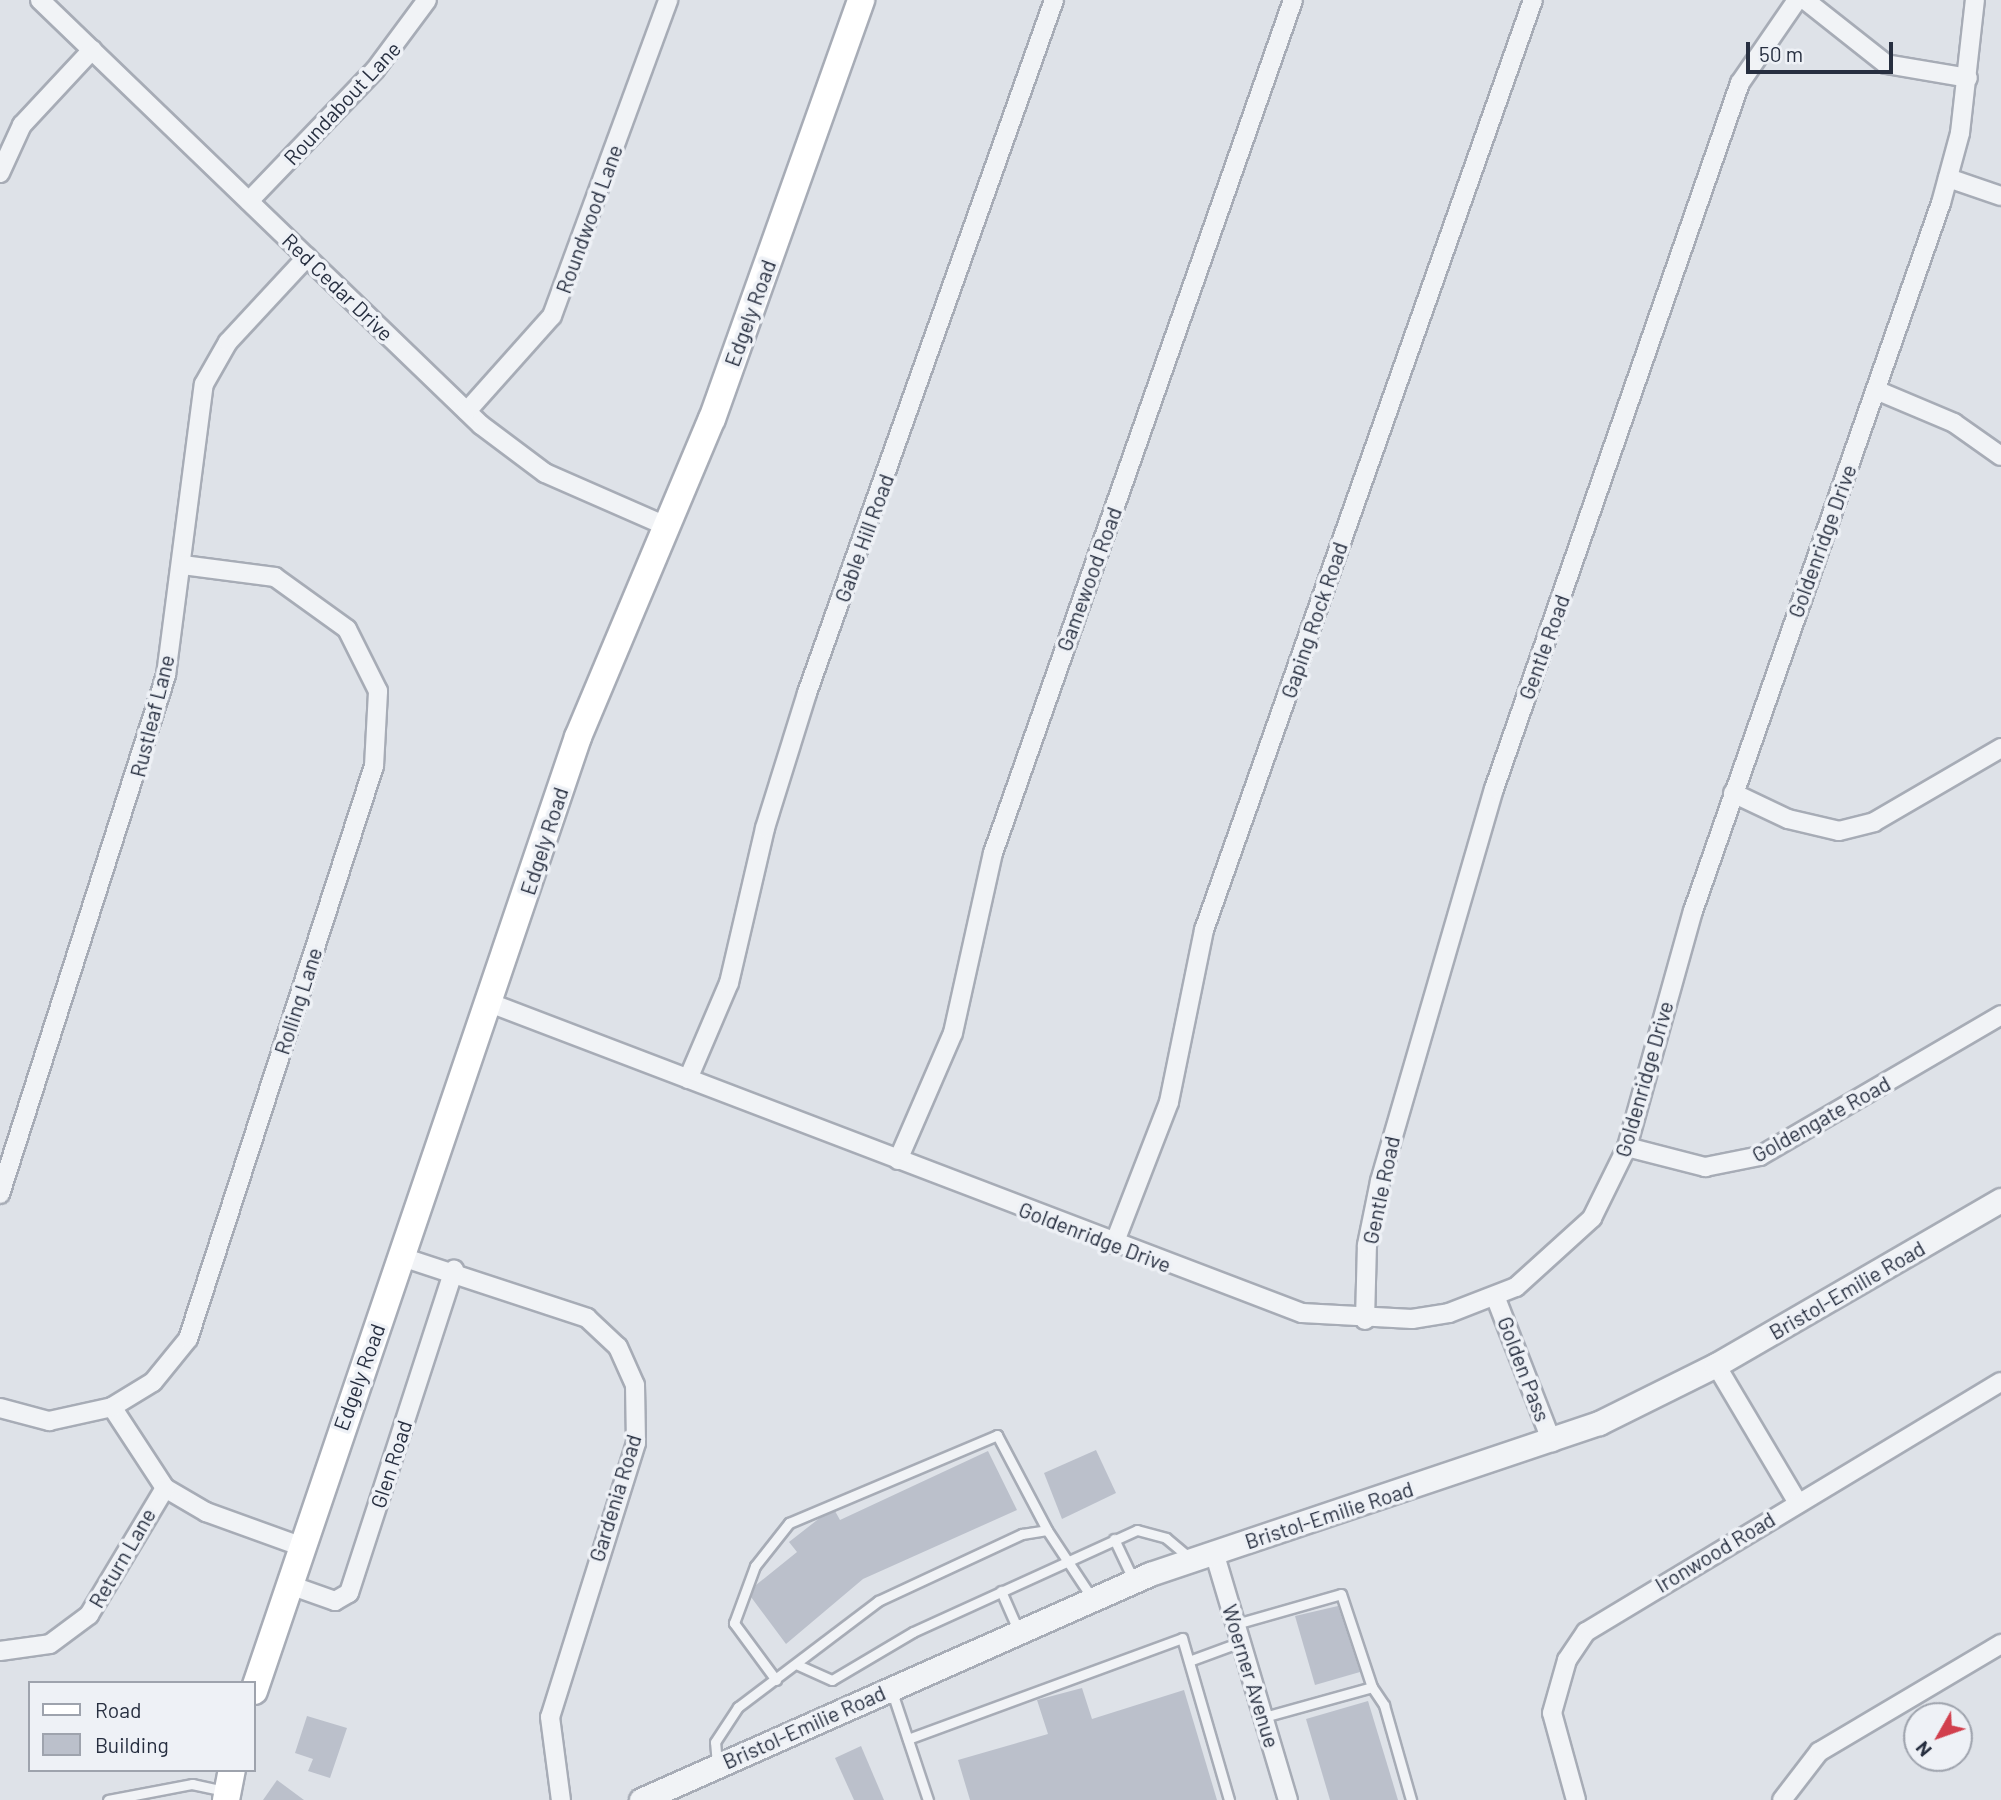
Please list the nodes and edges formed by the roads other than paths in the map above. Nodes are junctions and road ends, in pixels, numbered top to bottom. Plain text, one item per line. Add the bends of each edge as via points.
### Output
1 (40, 0) edge
2 (427, 0) edge
3 (668, 0) edge
4 (861, 0) edge
5 (1054, 0) edge
6 (1293, 0) edge
7 (1533, 0) edge
8 (1797, 0) edge
9 (1805, 0) edge
10 (1975, 0) edge
11 (92, 50) junction
12 (1968, 78) junction
13 (0, 173) edge
14 (1948, 178) junction
15 (2001, 196) edge
16 (249, 201) junction
17 (307, 257) junction
18 (1876, 390) junction
19 (467, 411) junction
20 (2001, 456) edge
21 (668, 527) junction
22 (183, 565) junction
23 (2001, 748) edge
24 (1733, 793) junction
25 (490, 1003) junction
26 (2001, 1015) edge
27 (688, 1079) junction
28 (1627, 1147) junction
29 (898, 1160) junction
30 (0, 1194) edge
31 (2001, 1200) edge
32 (1114, 1244) junction
33 (402, 1257) junction
34 (454, 1270) junction
35 (1495, 1296) junction
36 (1365, 1320) junction
37 (1716, 1365) junction
38 (2001, 1382) edge
39 (112, 1407) junction
40 (0, 1408) edge
41 (1552, 1442) junction
42 (165, 1488) junction
43 (1798, 1503) junction
44 (1046, 1530) junction
45 (1114, 1539) junction
46 (300, 1546) junction
47 (1214, 1552) junction
48 (1192, 1559) junction
49 (1072, 1560) junction
50 (1134, 1581) junction
51 (287, 1584) junction
52 (1001, 1591) junction
53 (1092, 1598) junction
54 (1236, 1623) junction
55 (1018, 1630) junction
56 (1241, 1642) junction
57 (2001, 1644) edge
58 (0, 1651) edge
59 (1189, 1661) junction
60 (798, 1665) junction
61 (776, 1681) junction
62 (256, 1685) edge
63 (891, 1687) junction
64 (1372, 1687) junction
65 (1264, 1717) junction
66 (908, 1739) junction
67 (717, 1766) junction
68 (229, 1787) edge
69 (108, 1800) edge
70 (561, 1800) edge
71 (641, 1800) edge
72 (928, 1800) edge
73 (1229, 1800) edge
74 (1288, 1800) edge
75 (1411, 1800) edge
76 (1576, 1800) edge
77 (1782, 1800) edge

1 - 11 street, Red Cedar Drive
2 - 16 street, Roundabout Lane via 398,44
3 - 19 street, Roundwood Lane via 552,316
4 - 21 main road, Edgely Road
5 - 27 street, Gable Hill Road via 807,693 765,828 729,984
6 - 29 street, Gamewood Road via 993,853 953,1033
7 - 32 street, Gaping Rock Road via 1204,930 1169,1101
8 - 36 street, Gentle Road via 1740,83 1494,789 1380,1181 1367,1245
9 - 12 street via 1886,64
10 - 12 street, Goldenridge Drive
11 - 13 street via 22,125
11 - 16 street, Red Cedar Drive
12 - 14 street, Goldenridge Drive
14 - 15 street
14 - 18 street, Goldenridge Drive
16 - 17 street, Red Cedar Drive
17 - 19 street, Red Cedar Drive
17 - 22 street, Rustleaf Lane via 210,368 195,434
18 - 20 street via 1954,423
18 - 24 street, Goldenridge Drive
19 - 21 street, Red Cedar Drive via 545,473
21 - 25 main road, Edgely Road via 578,737
22 - 30 street, Rustleaf Lane via 166,675 143,762
22 - 39 street, Rolling Lane via 275,577 338,620 370,668 380,738 194,1326 153,1382
23 - 24 street via 1874,822 1839,831 1788,819
24 - 28 street, Goldenridge Drive
25 - 27 street, Goldenridge Drive
25 - 33 main road, Edgely Road
26 - 28 street, Goldengate Road via 1760,1156 1705,1167
27 - 29 street, Goldenridge Drive
28 - 35 street, Goldenridge Drive via 1602,1202 1574,1240 1542,1269
29 - 32 street, Goldenridge Drive
31 - 37 street, Bristol-Emilie Road
32 - 36 street, Goldenridge Drive via 1252,1298 1302,1313
33 - 34 street, Gardenia Road
33 - 46 main road, Edgely Road
34 - 51 street, Glen Road via 349,1593 335,1601
34 - 70 street, Gardenia Road via 587,1318 618,1347 635,1384 636,1443 550,1717
35 - 36 street, Goldenridge Drive via 1449,1313
35 - 41 street, Golden Pass
37 - 41 street, Bristol-Emilie Road
37 - 43 street
38 - 43 street, Ironwood Road
39 - 40 street, Rolling Lane via 49,1421
39 - 42 street
41 - 47 street, Bristol-Emilie Road
42 - 46 street via 206,1512
42 - 58 street, Return Lane via 89,1615 50,1644
43 - 76 street, Ironwood Road via 1603,1619 1578,1641 1555,1689 1552,1713
44 - 49 lane
44 - 60 lane via 1021,1534 878,1601
44 - 61 lane via 997,1435 789,1523 755,1566 734,1623
45 - 48 lane via 1138,1530 1166,1538
45 - 49 lane
45 - 50 lane
46 - 51 main road, Edgely Road
47 - 48 street, Bristol-Emilie Road
47 - 54 street, Woerner Avenue
48 - 50 street, Bristol-Emilie Road
49 - 52 lane
49 - 53 lane
50 - 53 street, Bristol-Emilie Road
51 - 62 main road, Edgely Road
52 - 55 lane
52 - 60 lane via 832,1680
53 - 55 street, Bristol-Emilie Road
54 - 56 street, Woerner Avenue
54 - 64 lane via 1341,1594
55 - 63 street, Bristol-Emilie Road
56 - 59 lane
56 - 65 street, Woerner Avenue
57 - 77 street via 1819,1752
59 - 66 lane via 1182,1638
59 - 73 lane
60 - 61 lane
61 - 67 lane via 738,1707 715,1742
63 - 66 lane
63 - 67 street, Bristol-Emilie Road
64 - 65 lane
64 - 75 lane via 1384,1705
65 - 74 street, Woerner Avenue
66 - 72 lane
67 - 71 street, Bristol-Emilie Road
68 - 69 lane via 192,1784

